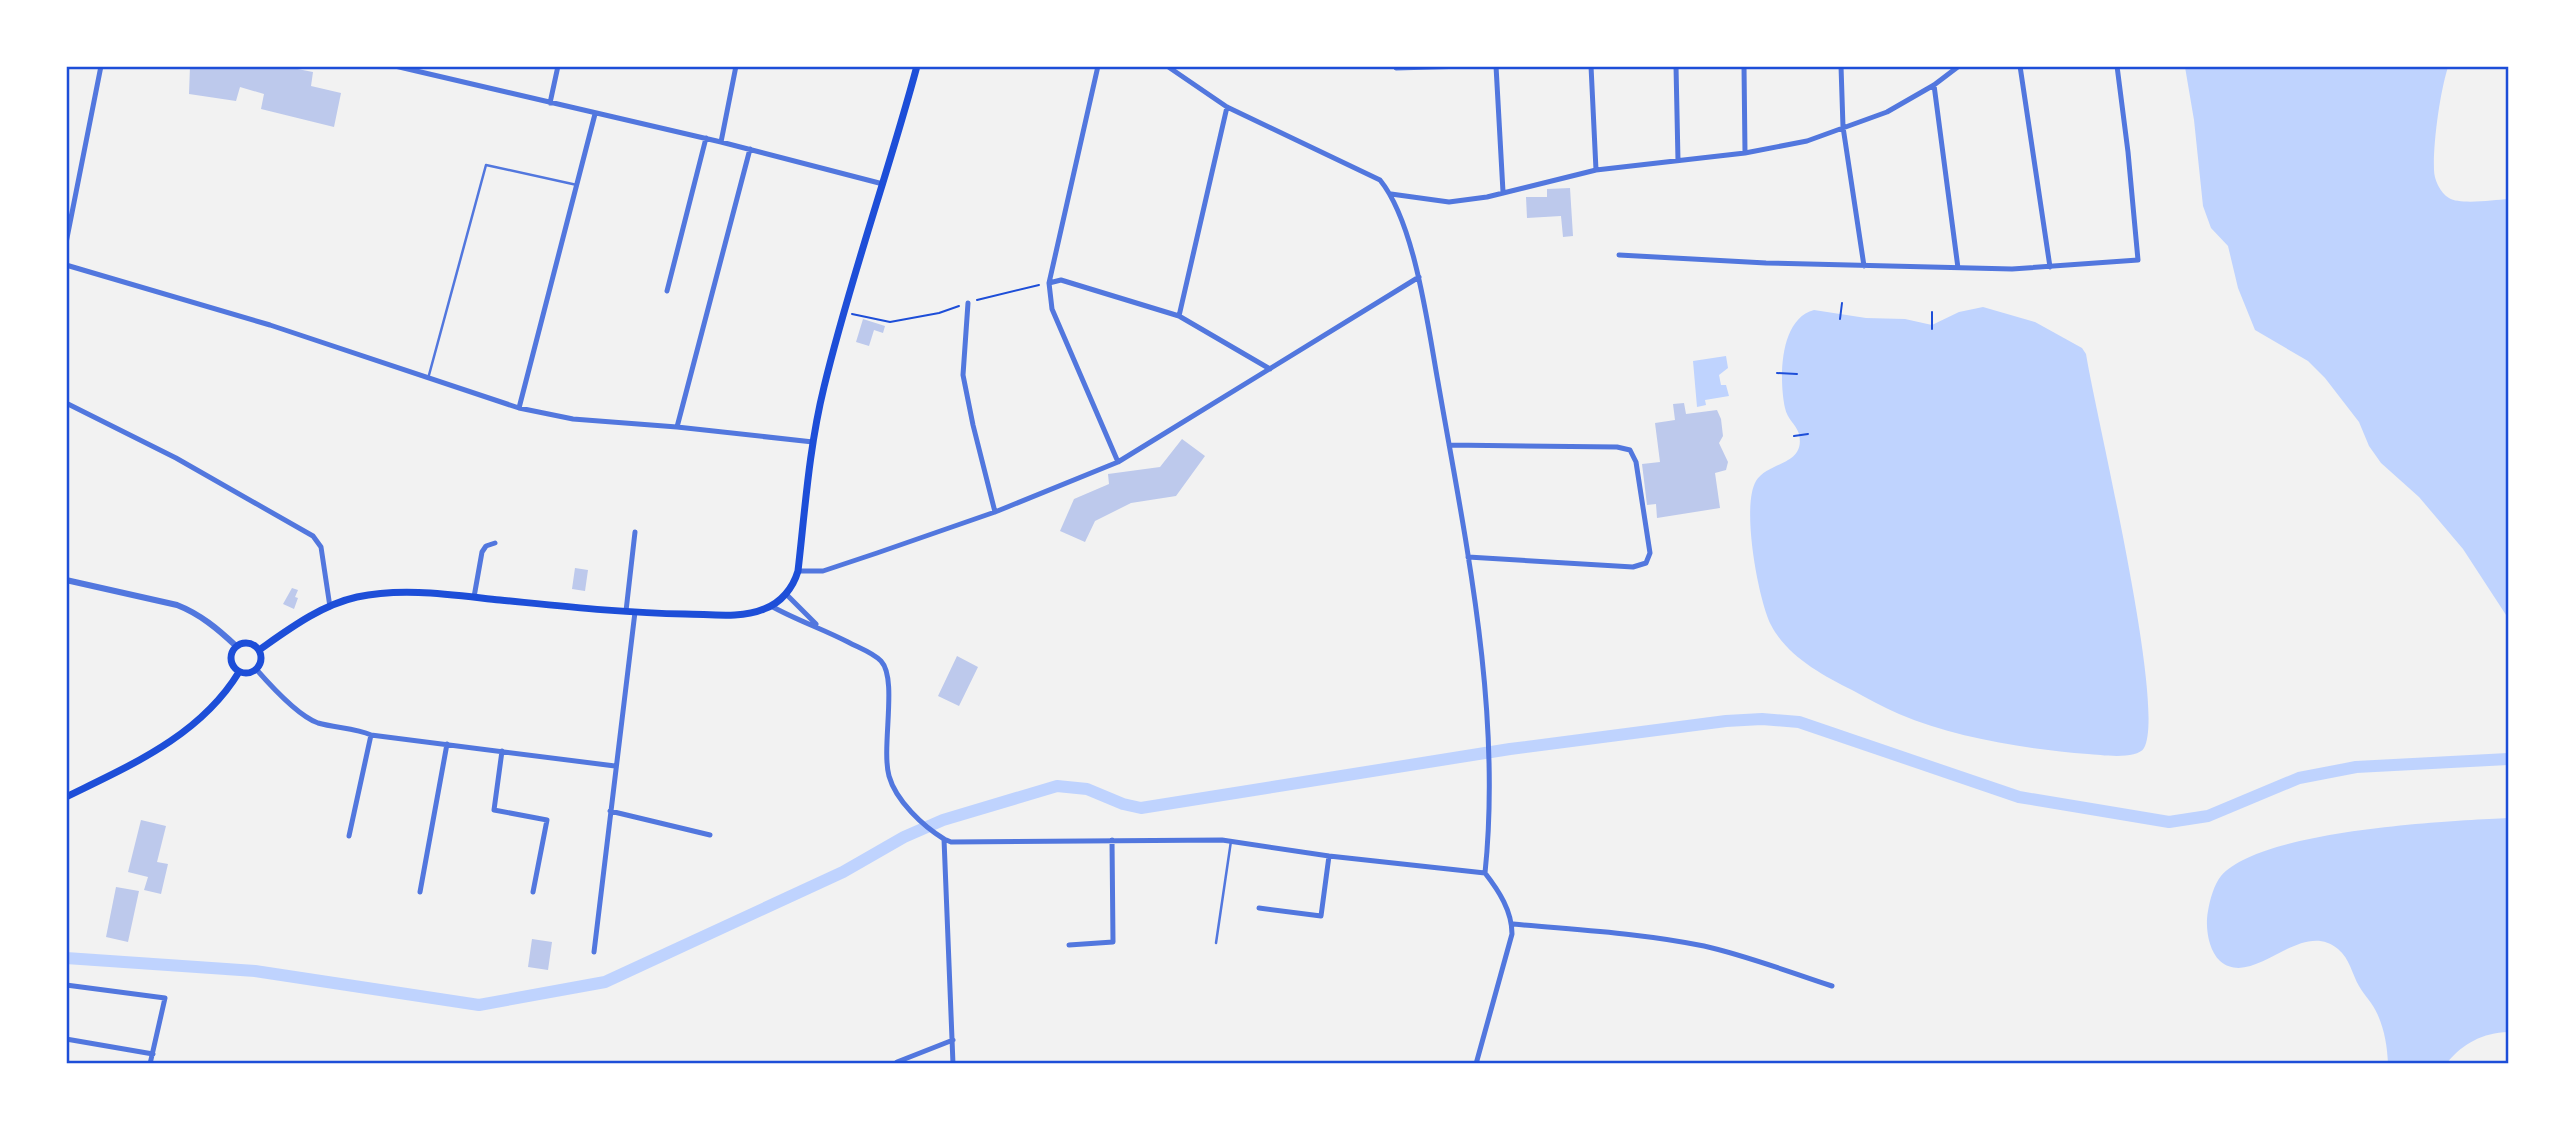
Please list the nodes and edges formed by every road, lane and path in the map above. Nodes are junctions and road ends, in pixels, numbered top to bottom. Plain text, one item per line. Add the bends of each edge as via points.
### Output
1 (101, 66) edge
2 (395, 66) edge
3 (558, 66) edge
4 (736, 66) edge
5 (917, 66) edge
6 (1097, 66) edge
7 (1167, 66) edge
8 (1467, 66) edge
9 (1496, 66) edge
10 (1591, 66) edge
11 (1676, 66) edge
12 (1744, 66) edge
13 (1841, 66) edge
14 (1959, 66) edge
15 (2020, 66) edge
16 (2117, 66) edge
17 (1396, 68) dead end
18 (1934, 85) junction
19 (550, 103) junction
20 (1227, 107) junction
21 (595, 114) junction
22 (1843, 127) junction
23 (706, 138) junction
24 (721, 142) junction
25 (750, 149) junction
26 (1745, 153) junction
27 (1678, 162) junction
28 (1596, 170) junction
29 (883, 184) junction
30 (577, 185) junction
31 (1503, 192) junction
32 (1391, 194) junction
33 (66, 243) edge
34 (1619, 255) dead end
35 (66, 265) edge
36 (1864, 265) junction
37 (2050, 267) junction
38 (1958, 268) junction
39 (1419, 278) junction
40 (1049, 283) junction
41 (667, 291) dead end
42 (968, 303) junction
43 (1842, 303) dead end
44 (844, 312) junction
45 (1932, 312) dead end
46 (1179, 316) junction
47 (1840, 320) dead end
48 (1932, 329) dead end
49 (1270, 369) junction
50 (1777, 373) dead end
51 (1797, 374) dead end
52 (428, 379) junction
53 (66, 403) edge
54 (519, 408) junction
55 (677, 427) junction
56 (1808, 434) dead end
57 (1794, 436) dead end
58 (813, 442) junction
59 (1449, 445) junction
60 (1118, 462) junction
61 (995, 512) junction
62 (635, 532) dead end
63 (495, 544) dead end
64 (1468, 557) junction
65 (798, 571) junction
66 (66, 580) edge
67 (786, 594) junction
68 (474, 597) junction
69 (771, 606) junction
70 (330, 607) junction
71 (626, 611) junction
72 (635, 612) junction
73 (821, 628) junction
74 (236, 646) junction
75 (259, 650) junction
76 (256, 669) junction
77 (239, 671) junction
78 (371, 736) junction
79 (447, 744) junction
80 (502, 751) junction
81 (615, 766) junction
82 (66, 797) edge
83 (610, 811) junction
84 (710, 835) dead end
85 (349, 836) dead end
86 (942, 838) junction
87 (1112, 840) junction
88 (1231, 841) junction
89 (1329, 856) junction
90 (1485, 873) junction
91 (420, 892) dead end
92 (533, 892) dead end
93 (1259, 908) dead end
94 (1513, 924) junction
95 (1216, 943) dead end
96 (1069, 945) dead end
97 (594, 952) dead end
98 (66, 985) edge
99 (1832, 986) dead end
100 (66, 1039) edge
101 (953, 1040) junction
102 (153, 1054) junction
103 (897, 1062) edge
104 (150, 1063) edge
105 (953, 1063) edge
106 (1476, 1063) edge

1 - 33 street
2 - 19 street
3 - 19 street
4 - 24 street
5 - 29 main road
6 - 40 street
7 - 20 street
8 - 17 street
9 - 31 street
10 - 28 street
11 - 27 street
12 - 26 street
13 - 22 street
14 - 18 street
15 - 37 street
16 - 37 street via 2138,260
18 - 22 street via 1887,112
18 - 38 street
19 - 21 street
20 - 32 street via 1367,172
20 - 46 street
21 - 23 street
21 - 30 street
22 - 26 street via 1807,141
22 - 36 street
23 - 24 street
23 - 41 street
24 - 25 street
25 - 29 street
25 - 55 street
26 - 27 street
27 - 28 street
28 - 31 street
29 - 44 main road
30 - 52 lane via 486,165
30 - 54 street
31 - 32 street via 1449,202
32 - 39 street
34 - 36 street
35 - 52 street via 270,325
36 - 38 street
37 - 38 street
39 - 49 street
39 - 59 street
40 - 42 path
40 - 46 street via 1061,280
40 - 60 street via 1052,309
42 - 44 path via 891,322
42 - 61 street via 964,375
43 - 47 path
44 - 58 main road
45 - 48 path
46 - 49 street
49 - 60 street
50 - 51 path
52 - 54 street
53 - 70 street via 176,458 313,536 321,547
54 - 55 street via 573,419
55 - 58 street
56 - 57 path
58 - 65 main road
59 - 64 street
59 - 64 street via 1630,450 1636,462 1650,553 1646,563 1633,567
60 - 61 street
61 - 65 street via 823,571
62 - 71 street
63 - 68 street via 482,552
64 - 90 street via 1488,733
65 - 67 main road
66 - 74 street via 177,605 202,618
67 - 69 main road
67 - 73 street
68 - 70 main road via 379,594
68 - 71 main road
69 - 72 main road via 745,613
69 - 73 street
70 - 75 main road
71 - 72 main road
72 - 81 street
73 - 86 street via 873,655 885,667 889,776 904,803
74 - 75 main road via 251,643
74 - 77 main road via 231,661
75 - 76 main road via 261,660
76 - 77 main road
76 - 78 street via 314,721
77 - 82 main road via 203,715 174,740
78 - 79 street
78 - 85 street
79 - 80 street
79 - 91 street
80 - 81 street
80 - 92 street via 494,810 547,820
81 - 83 street
83 - 84 street
83 - 97 street
86 - 87 street via 951,842
86 - 101 street
87 - 88 street
87 - 96 street via 1113,942
88 - 89 street
88 - 95 lane
89 - 90 street
89 - 93 street via 1321,916
90 - 94 street
94 - 99 street via 1705,946
94 - 106 street
98 - 102 street via 165,998
100 - 102 street
101 - 103 street
101 - 105 street
102 - 104 street

